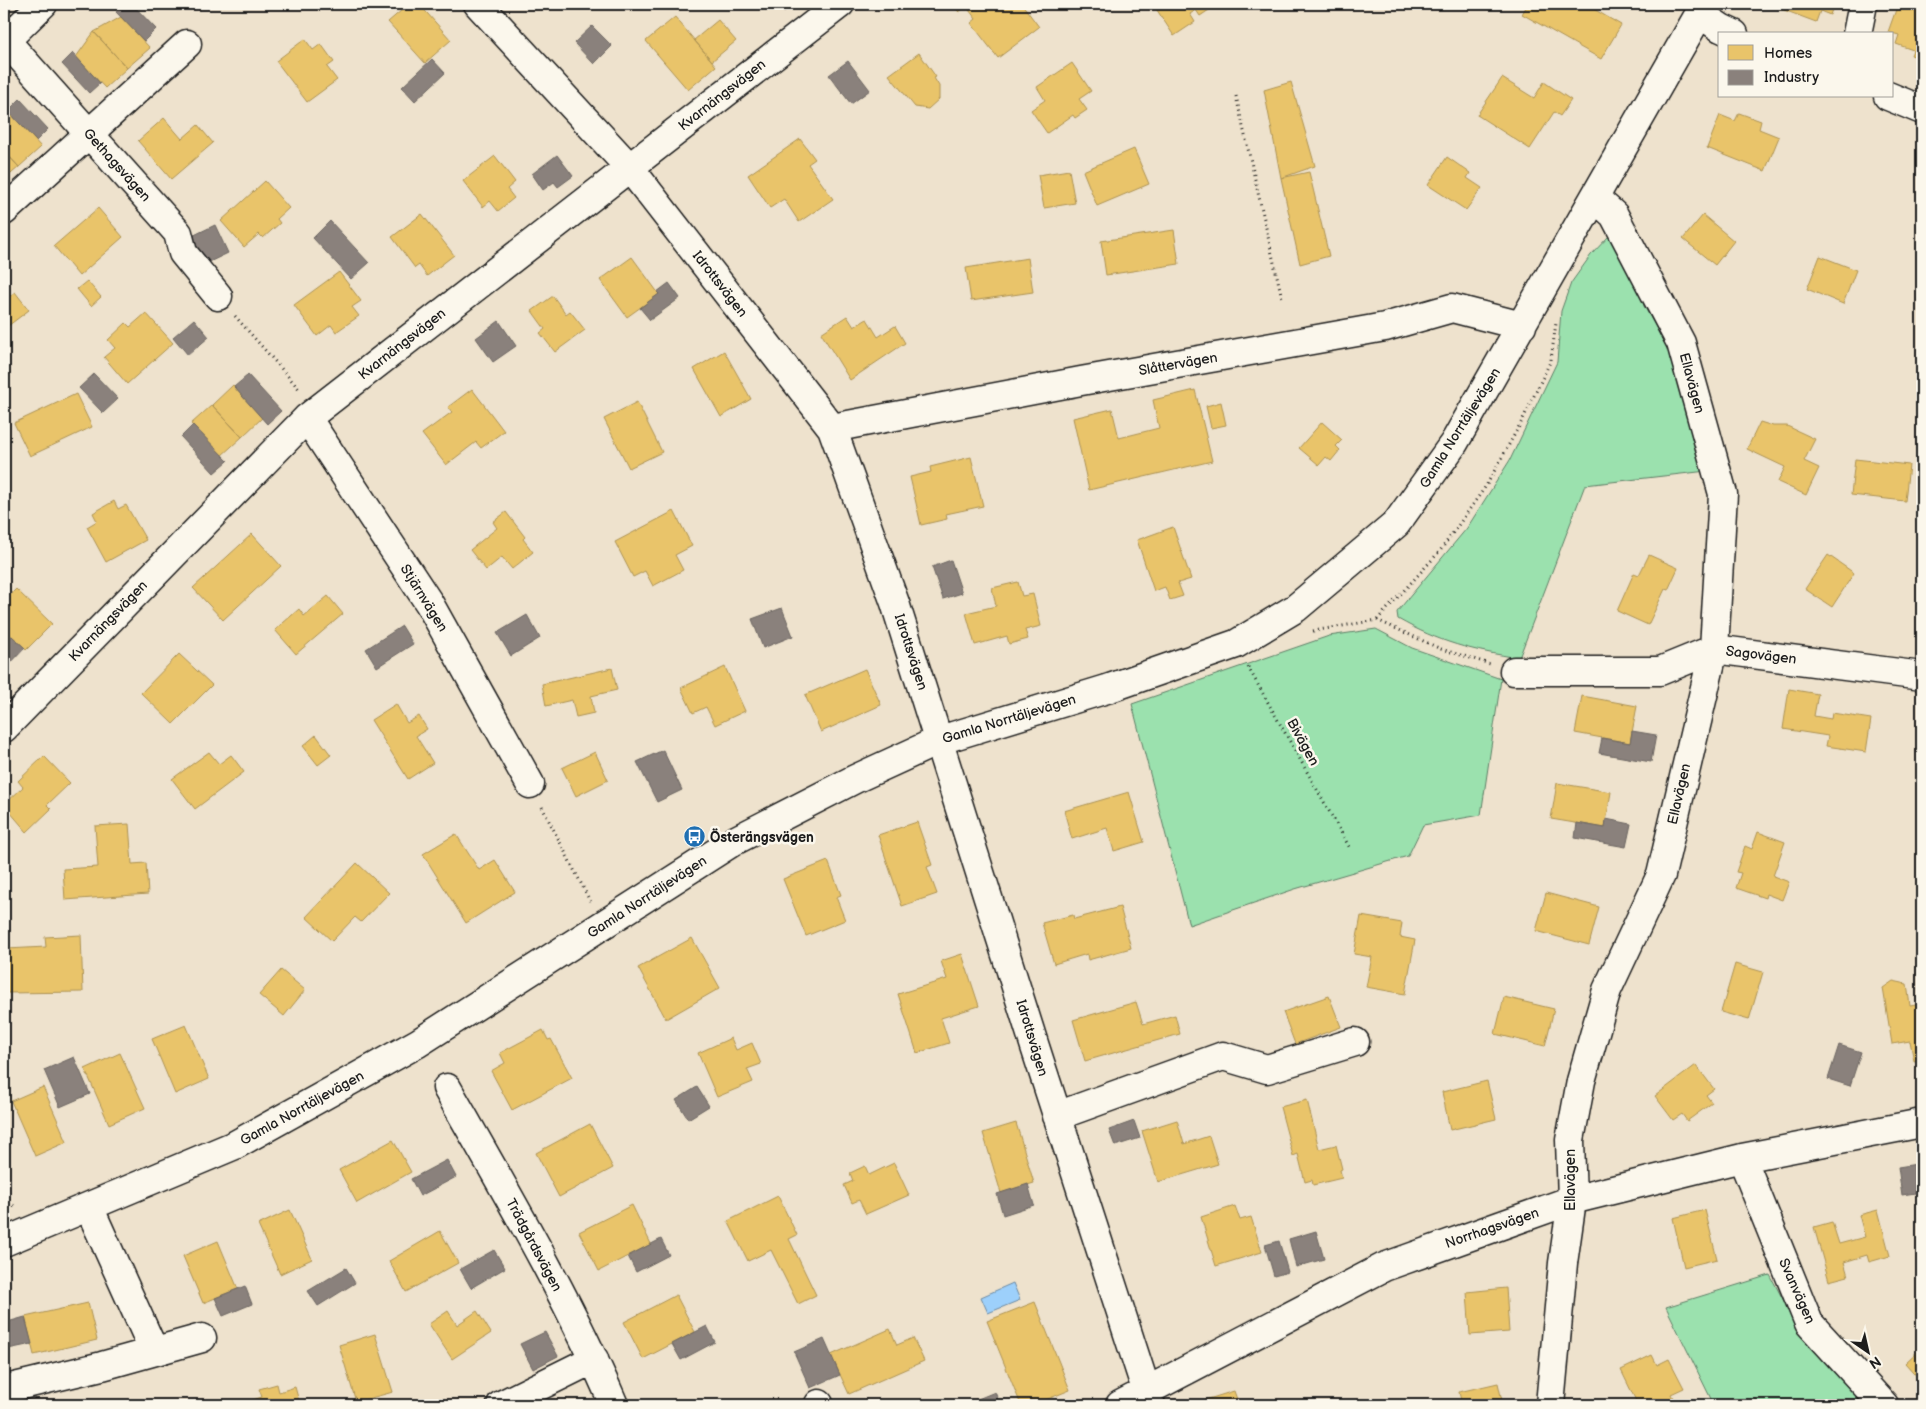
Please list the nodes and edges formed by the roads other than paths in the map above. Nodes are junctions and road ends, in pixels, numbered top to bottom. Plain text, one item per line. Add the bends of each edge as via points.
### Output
1 (44, 4) edge
2 (478, 4) edge
3 (840, 4) edge
4 (1863, 4) edge
5 (1702, 9) edge
6 (1730, 32) edge
7 (1857, 32) edge
8 (5, 42) edge
9 (187, 44) dead end
10 (1893, 98) edge
11 (1922, 110) edge
12 (89, 133) junction
13 (629, 167) junction
14 (1595, 198) junction
15 (4, 211) edge
16 (218, 296) road end
17 (1522, 326) junction
18 (312, 414) junction
19 (832, 428) junction
20 (1714, 649) junction
21 (1514, 671) road end
22 (1922, 676) edge
23 (4, 728) edge
24 (940, 740) junction
25 (530, 784) road end
26 (1355, 1042) dead end
27 (447, 1088) dead end
28 (1057, 1116) junction
29 (1922, 1123) edge
30 (1742, 1158) junction
31 (1572, 1200) junction
32 (89, 1207) junction
33 (4, 1242) edge
34 (202, 1338) dead end
35 (154, 1351) junction
36 (594, 1359) junction
37 (14, 1387) dead end
38 (1149, 1398) edge
39 (501, 1405) edge
40 (614, 1405) edge
41 (1120, 1405) edge
42 (1550, 1405) edge
43 (1884, 1405) edge

1 - 8 street, Gethagsvägen
2 - 13 street, Idrottsvägen
3 - 13 street, Kvarnängsvägen
4 - 7 street
5 - 6 street
5 - 14 street, Gamla Norrtäljevägen
8 - 12 street, Gethagsvägen
9 - 12 street
10 - 11 street
12 - 15 street
12 - 16 street, Gethagsvägen via 178,233 184,253
13 - 18 street, Kvarnängsvägen
13 - 19 street, Idrottsvägen
14 - 17 street, Gamla Norrtäljevägen
14 - 20 street, Ellavägen via 1614,215 1681,342 1723,494
17 - 19 street, Slåttervägen via 1452,308 1385,327
17 - 24 street, Gamla Norrtäljevägen via 1454,443 1396,524 1296,608 1236,644 1107,689
18 - 23 street, Kvarnängsvägen
18 - 25 street, Stjärnvägen via 429,603
19 - 24 street, Idrottsvägen
20 - 21 street, Sagovägen via 1660,671
20 - 22 street, Sagovägen
20 - 31 street, Ellavägen via 1661,875 1607,990 1581,1081 1570,1140
24 - 28 street, Idrottsvägen
24 - 32 street, Gamla Norrtäljevägen via 734,841 418,1043 235,1145
26 - 28 street via 1268,1069 1223,1056
27 - 36 street, Trädgårdsvägen via 527,1229
28 - 38 street, Idrottsvägen
29 - 30 street, Norrhagsvägen
30 - 31 street, Norrhagsvägen
30 - 43 street, Svanvägen via 1809,1323
31 - 38 street, Norrhagsvägen via 1384,1267
31 - 42 street, Ellavägen
32 - 33 street, Gamla Norrtäljevägen
32 - 35 street
34 - 35 street
35 - 37 street
36 - 39 street
36 - 40 street, Trädgårdsvägen
38 - 41 street, Norrhagsvägen

